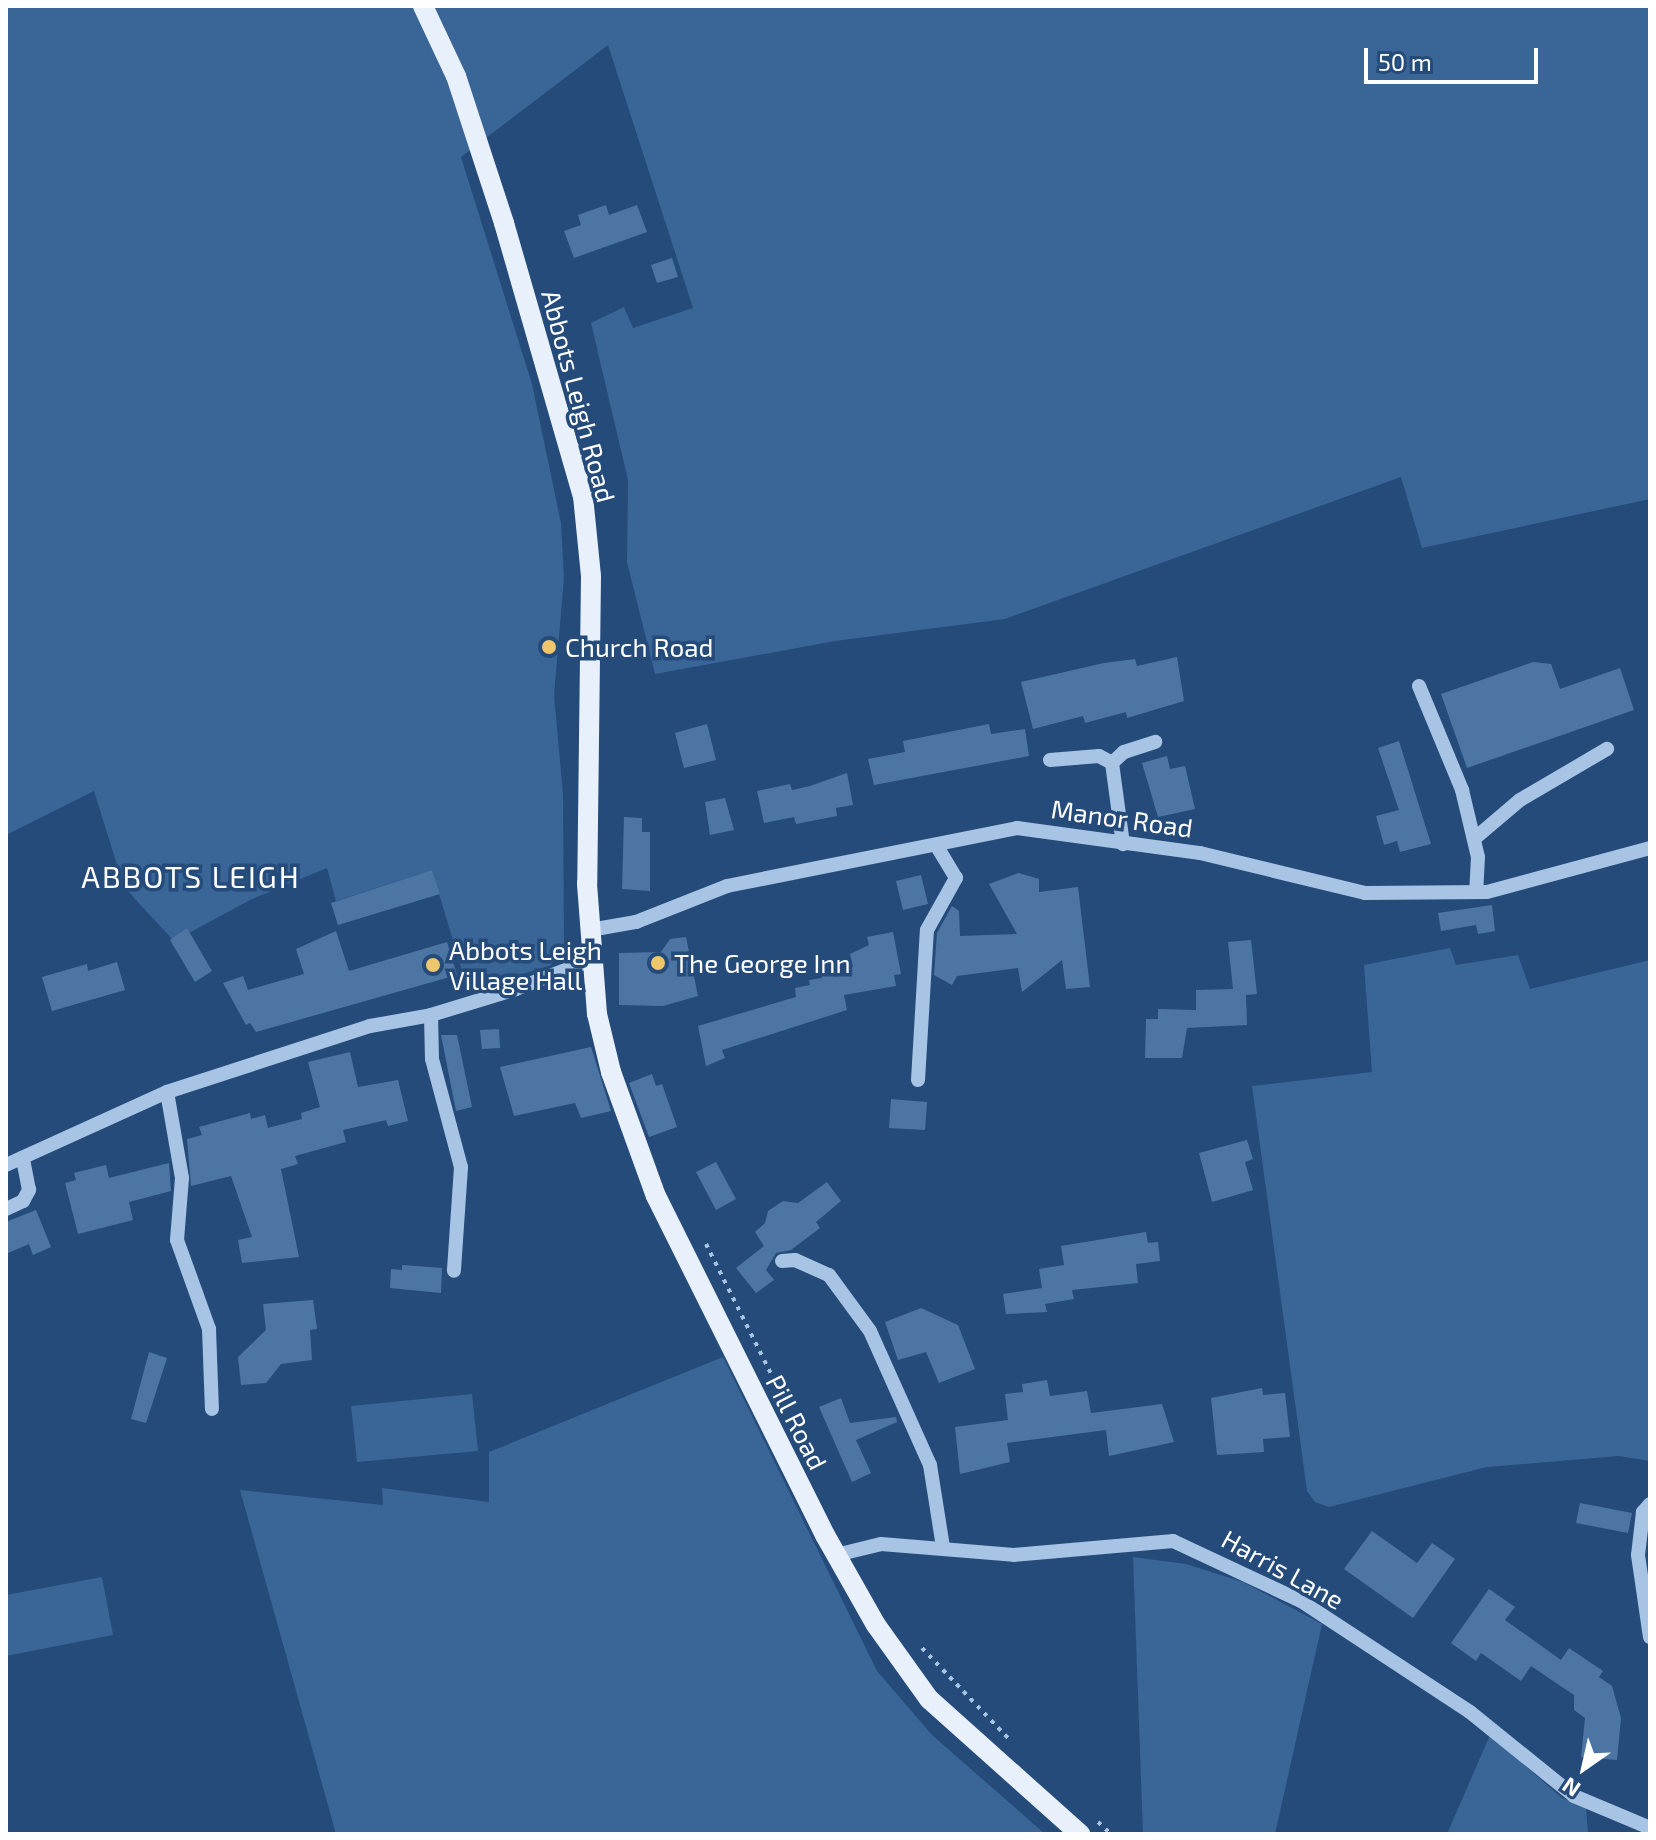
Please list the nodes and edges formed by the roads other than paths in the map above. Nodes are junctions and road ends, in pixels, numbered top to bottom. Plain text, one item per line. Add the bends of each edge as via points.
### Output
1 (423, 6) edge
2 (1419, 686) dead end
3 (1155, 742) dead end
4 (1607, 749) dead end
5 (1050, 760) dead end
6 (1112, 763) junction
7 (1474, 839) junction
8 (1123, 844) junction
9 (937, 846) junction
10 (1650, 848) edge
11 (1476, 892) junction
12 (590, 930) junction
13 (591, 960) junction
14 (431, 1015) junction
15 (918, 1080) dead end
16 (167, 1092) junction
17 (23, 1158) junction
18 (6, 1165) edge
19 (6, 1209) edge
20 (782, 1261) dead end
21 (454, 1271) dead end
22 (212, 1409) dead end
23 (1650, 1504) edge
24 (943, 1547) junction
25 (836, 1555) junction
26 (1650, 1637) edge
27 (1650, 1828) edge
28 (1080, 1834) edge

1 - 12 main road, Abbots Leigh Road via 456,76 583,496 591,576 586,801
2 - 7 street via 1462,790
3 - 6 street via 1124,752
4 - 7 street via 1520,800
5 - 6 street via 1099,756
6 - 8 street
7 - 11 street
8 - 9 street, Manor Road via 1017,828
8 - 11 street, Manor Road via 1200,853 1365,893
9 - 12 street, Manor Road via 727,886 636,922
9 - 15 street via 956,878 927,930
10 - 11 street, Manor Road
12 - 13 main road, Abbots Leigh Road
13 - 14 street
13 - 25 main road, Pill Road via 656,1196
14 - 16 street via 370,1026
14 - 21 street via 432,1059 461,1167
16 - 17 street
16 - 22 street via 182,1178 177,1240 209,1329
17 - 18 street
17 - 19 street via 29,1190 23,1201
20 - 24 street via 795,1260 829,1275 870,1331 914,1419 930,1465
23 - 26 street via 1643,1512 1638,1555
24 - 25 street, Harris Lane via 881,1544
24 - 27 street, Harris Lane via 1014,1555 1173,1541 1206,1553 1301,1601 1470,1712 1574,1796
25 - 28 main road, Pill Road via 876,1625 929,1699

